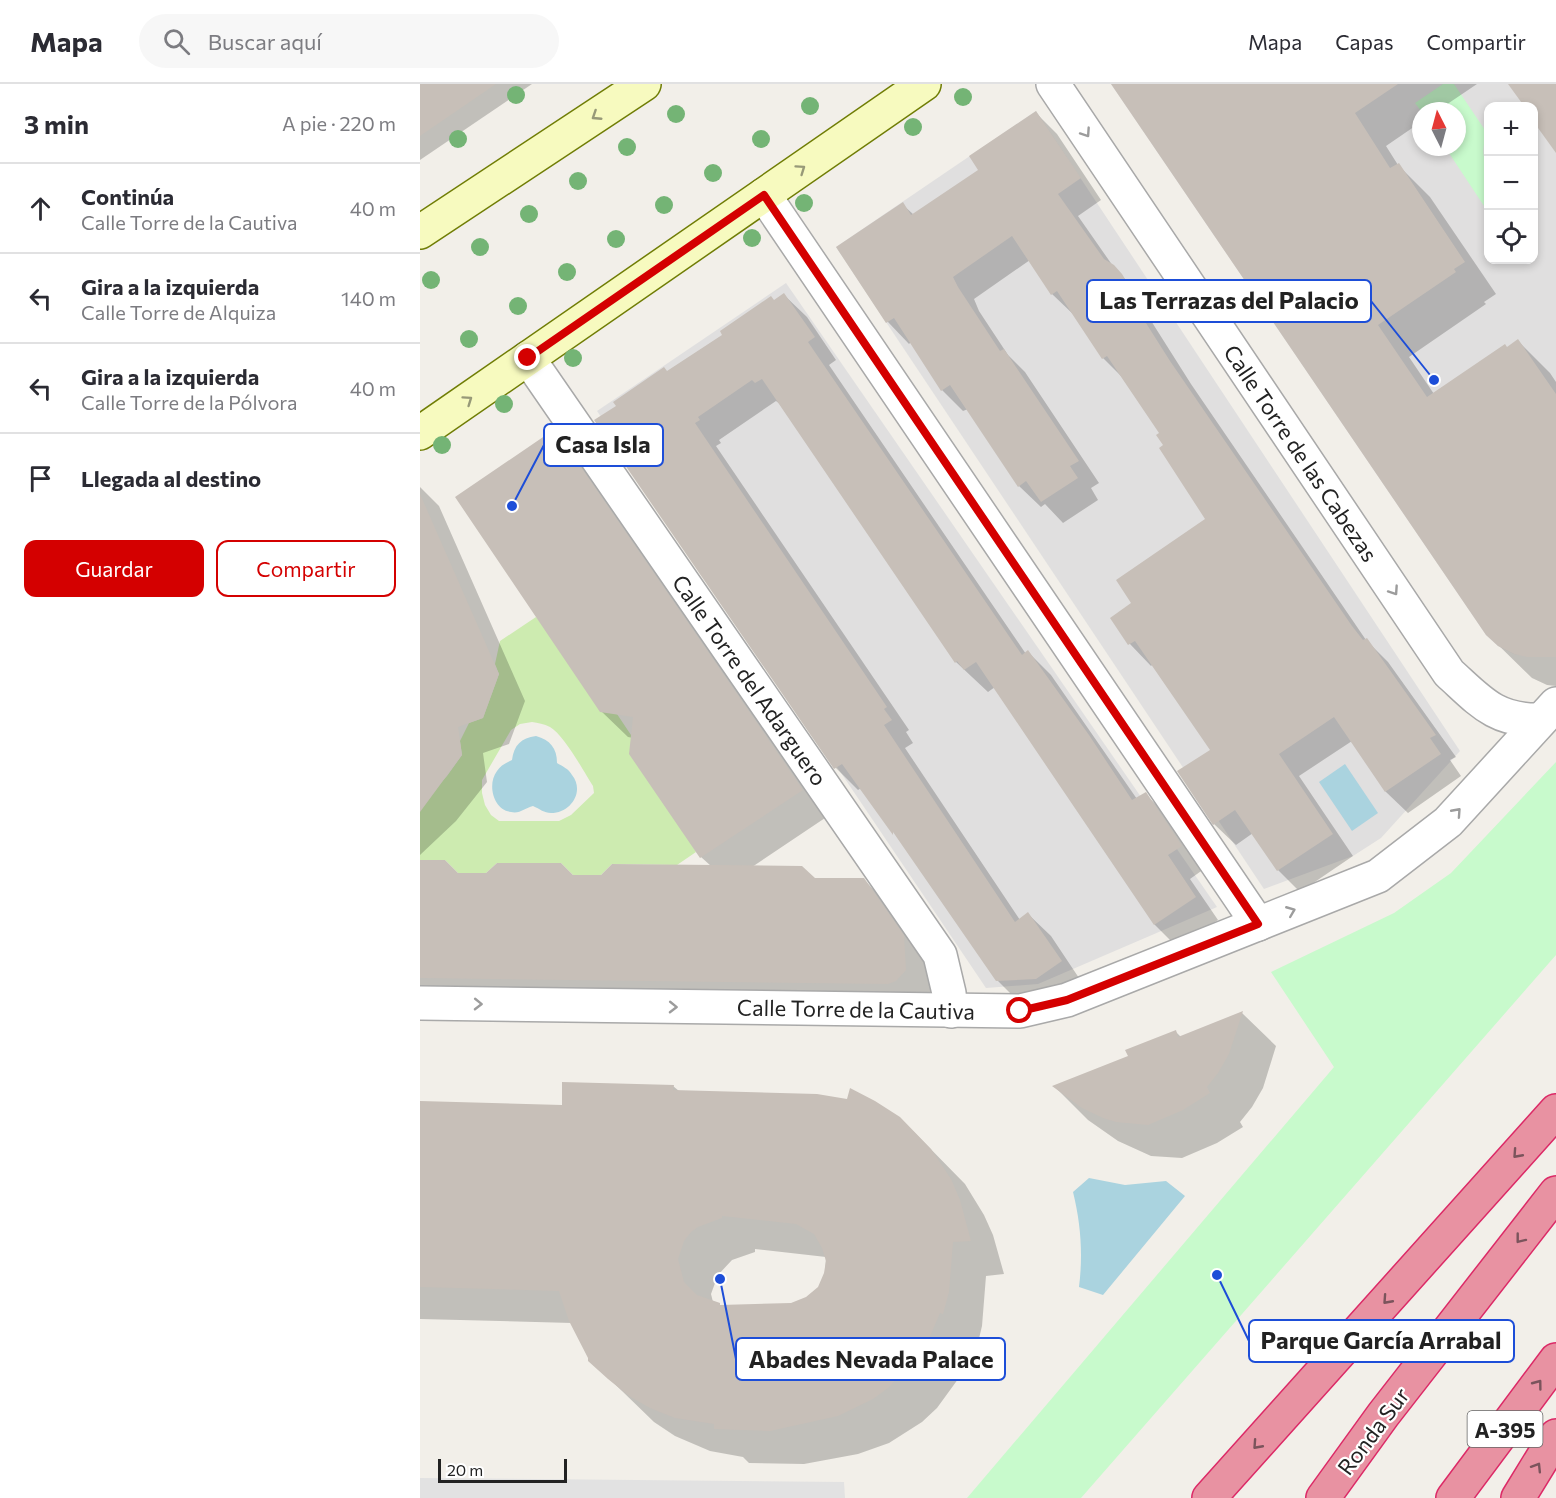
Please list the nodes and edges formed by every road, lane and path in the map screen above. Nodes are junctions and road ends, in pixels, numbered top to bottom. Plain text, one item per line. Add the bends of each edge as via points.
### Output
1 (644, 84) edge
2 (924, 84) edge
3 (1053, 84) edge
4 (764, 195) junction
5 (420, 232) edge
6 (528, 358) junction
7 (420, 433) edge
8 (1548, 712) edge
9 (1258, 924) junction
10 (420, 1003) edge
11 (951, 1011) junction
12 (1556, 1111) edge
13 (1556, 1193) edge
14 (1556, 1360) edge
15 (1556, 1436) edge
16 (1209, 1498) edge
17 (1323, 1498) edge
18 (1453, 1498) edge
19 (1518, 1498) edge

1 -> 5 main road
4 -> 2 main road
3 -> 8 street, Calle Torre de las Cabezas via 1449,673 1491,710 1523,720
4 - 6 main road
4 - 9 street
7 -> 6 main road
6 - 11 street, Calle Torre del Adarguero via 940,955
9 -> 8 street, Calle Torre de la Cautiva via 1378,876 1448,822
9 - 11 street, Calle Torre de la Cautiva via 1067,1000 1020,1011
10 -> 11 street, Calle Torre de la Cautiva
12 -> 16 highway
13 -> 17 highway, Ronda Sur
18 -> 14 highway, A-395
19 -> 15 highway

